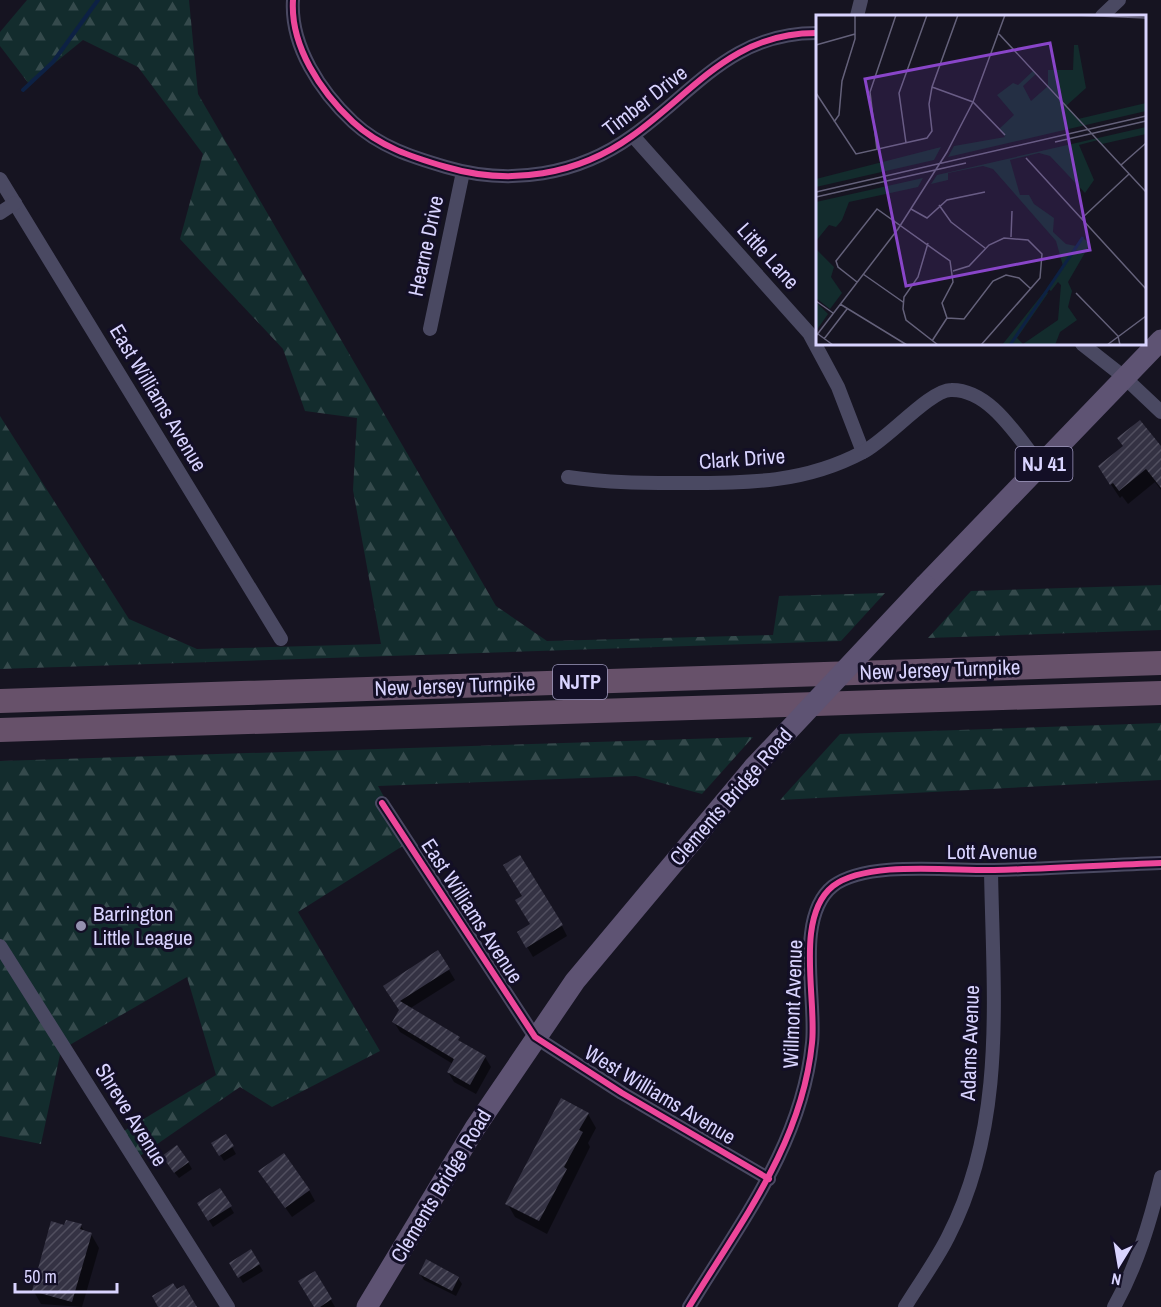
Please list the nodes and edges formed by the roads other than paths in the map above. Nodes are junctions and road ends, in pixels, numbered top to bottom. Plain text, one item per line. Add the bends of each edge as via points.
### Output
1 (293, 0) edge
2 (861, 0) edge
3 (1119, 0) edge
4 (857, 15) edge
5 (1103, 15) edge
6 (816, 33) edge
7 (633, 136) junction
8 (463, 172) junction
9 (0, 179) edge
10 (15, 203) junction
11 (0, 213) edge
12 (430, 328) dead end
13 (1161, 340) edge
14 (1083, 345) edge
15 (1124, 377) junction
16 (1161, 412) edge
17 (863, 452) junction
18 (1042, 467) junction
19 (568, 477) dead end
20 (281, 639) dead end
21 (1161, 663) edge
22 (1161, 693) edge
23 (0, 701) edge
24 (0, 730) edge
25 (382, 803) dead end
26 (1161, 863) edge
27 (991, 870) junction
28 (828, 892) joint
29 (0, 946) edge
30 (535, 1037) junction
31 (1161, 1177) edge
32 (769, 1179) junction
33 (228, 1307) edge
34 (367, 1307) edge
35 (689, 1307) edge
36 (905, 1307) edge
37 (1114, 1307) edge

1 - 8 street, Timber Drive via 295,32 308,62 335,105 367,135 404,154
2 - 4 street
3 - 5 street
6 - 7 street, Timber Drive via 774,39 742,51 712,68
7 - 8 street, Timber Drive via 604,154 553,173 509,177
7 - 17 street, Little Lane via 809,333 838,387
8 - 12 street, Hearne Drive
9 - 10 street, East Williams Avenue
10 - 11 street
10 - 20 street, East Williams Avenue
13 - 15 main road, Clements Bridge Road / NJ 41
14 - 15 street
15 - 16 street
15 - 18 main road, Clements Bridge Road / NJ 41
17 - 18 street, Clark Drive via 939,392 952,390 971,393 990,405
17 - 19 street, Clark Drive via 808,474 758,483 609,484
18 - 30 main road, Clements Bridge Road / NJ 41, bridge via 754,767 575,981
21 - 23 highway, New Jersey Turnpike / NJTP
22 - 24 highway, New Jersey Turnpike / NJTP
25 - 30 street, East Williams Avenue
26 - 27 street, Lott Avenue
27 - 28 street, Lott Avenue via 917,868 855,875
27 - 36 street, Adams Avenue via 994,1056 987,1123 972,1179 948,1237
28 - 32 street, Willmont Avenue via 816,913 811,937 813,1041 807,1081 797,1118
29 - 33 street, Shreve Avenue
30 - 32 street, West Williams Avenue
30 - 34 main road, Clements Bridge Road / NJ 41
31 - 37 street via 1149,1224 1128,1282
32 - 35 street, Willmont Avenue

